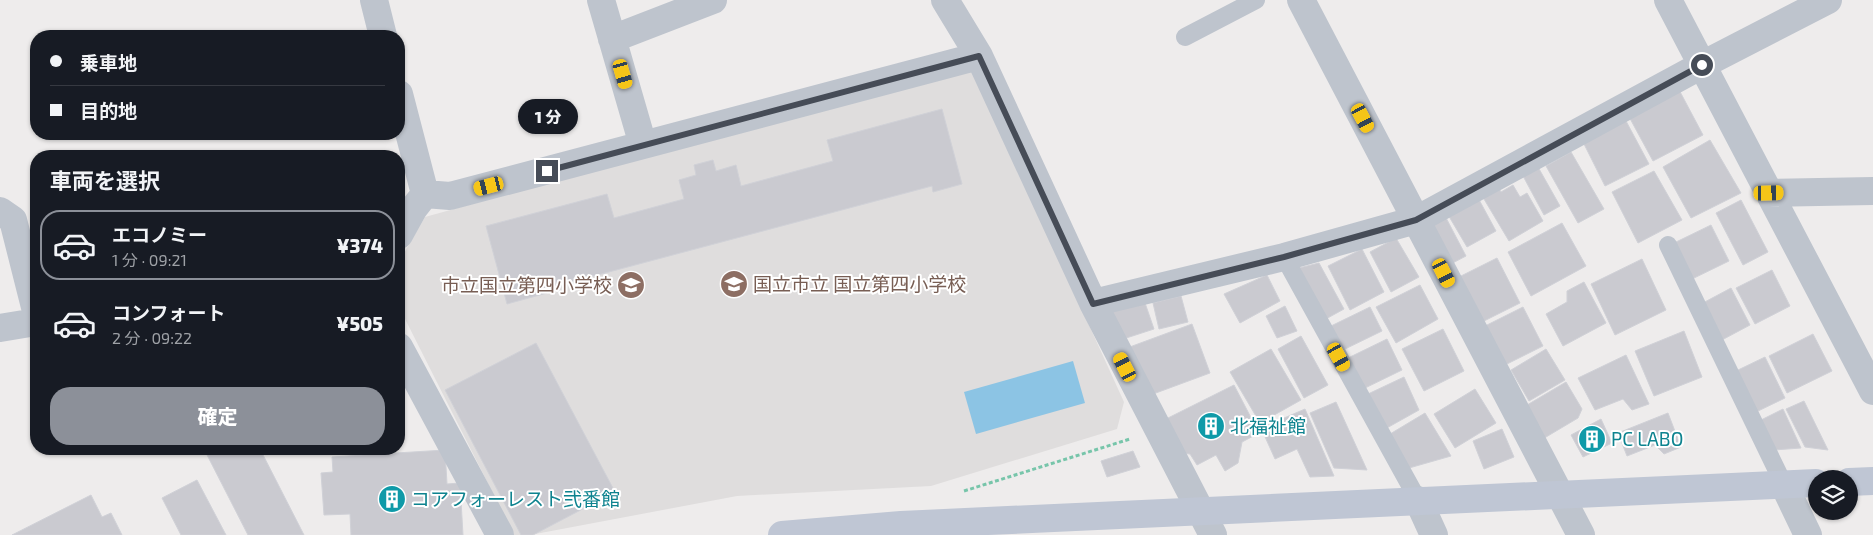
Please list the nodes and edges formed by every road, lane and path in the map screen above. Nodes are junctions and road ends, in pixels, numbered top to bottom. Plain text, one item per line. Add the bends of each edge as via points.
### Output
1 (374, 0) edge
2 (601, 0) edge
3 (713, 0) edge
4 (945, 0) edge
5 (1256, 0) edge
6 (1301, 0) edge
7 (1668, 0) edge
8 (1828, 0) edge
9 (382, 30) edge
10 (1185, 37) dead end
11 (612, 39) junction
12 (979, 56) junction
13 (1702, 65) junction
14 (405, 117) edge
15 (643, 145) junction
16 (1873, 191) edge
17 (1769, 193) junction
18 (425, 194) junction
19 (0, 211) edge
20 (1416, 220) junction
21 (405, 224) edge
22 (1668, 245) dead end
23 (1284, 257) junction
24 (30, 287) edge
25 (1093, 304) junction
26 (30, 323) edge
27 (0, 328) edge
28 (405, 358) edge
29 (1873, 391) edge
30 (1157, 430) junction
31 (1873, 481) edge
32 (1858, 482) edge
33 (1808, 484) edge
34 (1784, 485) junction
35 (961, 492) dead end
36 (1560, 495) junction
37 (1418, 500) junction
38 (1206, 524) edge
39 (500, 535) edge
40 (782, 535) edge
41 (1434, 535) edge
42 (1581, 535) edge
43 (1808, 535) edge

1 - 9 street
2 - 11 street
3 - 11 street
4 - 12 street
5 - 10 lane
6 - 20 street
7 - 13 street
8 - 13 street
11 - 15 street
12 - 15 street
12 - 25 street
13 - 17 street
13 - 20 street
14 - 18 street
15 - 18 street via 450,196
16 - 17 street
17 - 29 street
18 - 21 street
19 - 24 street via 13,220
20 - 23 street
20 - 36 street
22 - 34 lane
23 - 25 street
23 - 37 lane
25 - 30 street
26 - 27 street
28 - 39 street
30 - 35 path
30 - 38 street
31 - 32 street
33 - 34 street
34 - 36 street
34 - 43 street
36 - 37 street
36 - 42 street
37 - 38 street
37 - 41 street
38 - 40 street via 901,525

